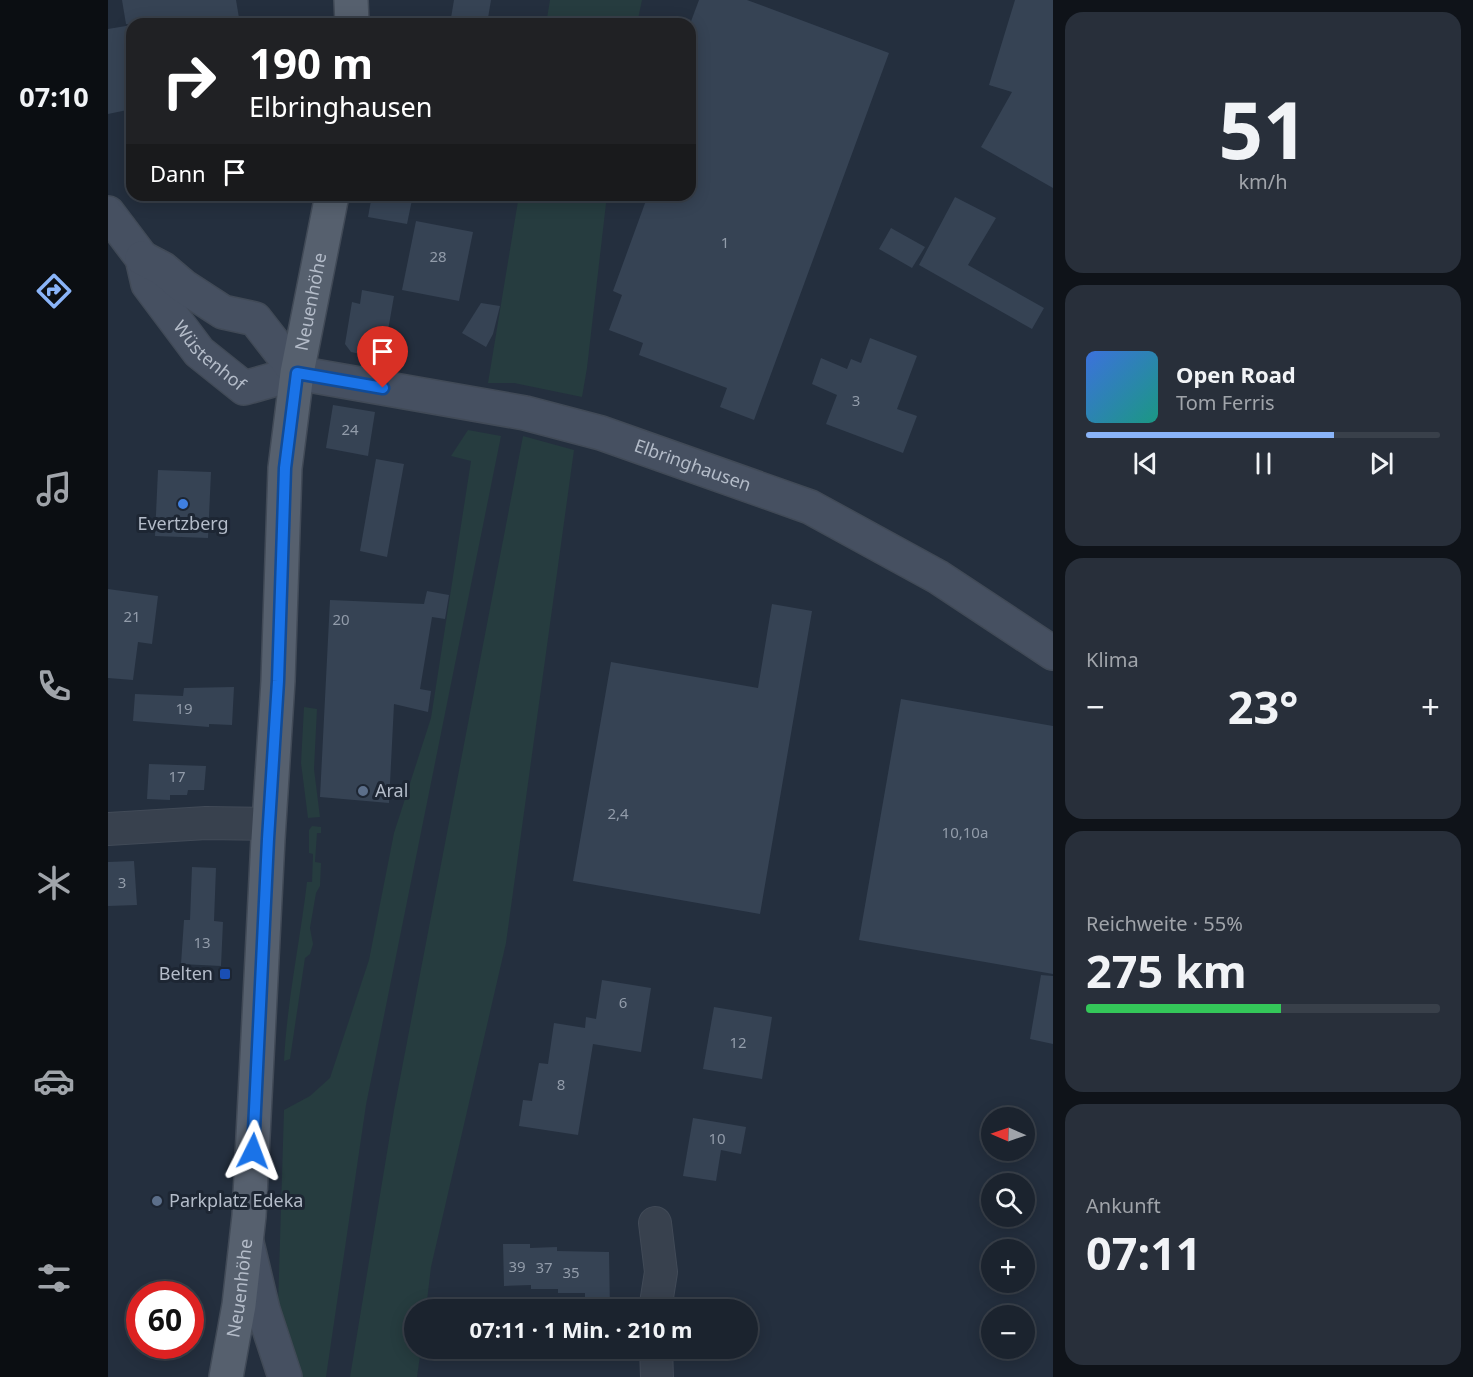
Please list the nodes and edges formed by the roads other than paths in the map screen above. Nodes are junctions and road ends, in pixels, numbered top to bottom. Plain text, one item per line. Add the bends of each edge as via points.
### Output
1 (351, 0) edge
2 (352, 18) edge
3 (331, 201) edge
4 (108, 213) edge
5 (142, 258) junction
6 (297, 373) junction
7 (1053, 653) edge
8 (269, 824) junction
9 (108, 829) edge
10 (655, 1223) dead end
11 (247, 1243) junction
12 (657, 1299) edge
13 (656, 1359) edge
14 (226, 1377) edge
15 (285, 1377) edge
16 (657, 1377) edge

1 - 2 main road
3 - 6 main road, Neuenhöhe
4 - 5 street, Wüstenhof
5 - 6 street, Wüstenhof via 223,312 255,319
5 - 6 street, Wüstenhof via 148,284 199,352 244,388
6 - 7 street, Elbringhausen via 525,413 601,433 733,478 810,507 856,531 939,577
6 - 8 main road, Neuenhöhe via 285,468
8 - 9 street
8 - 11 main road, Neuenhöhe
10 - 12 street via 661,1272
11 - 14 main road, Neuenhöhe
11 - 15 street
13 - 16 street

